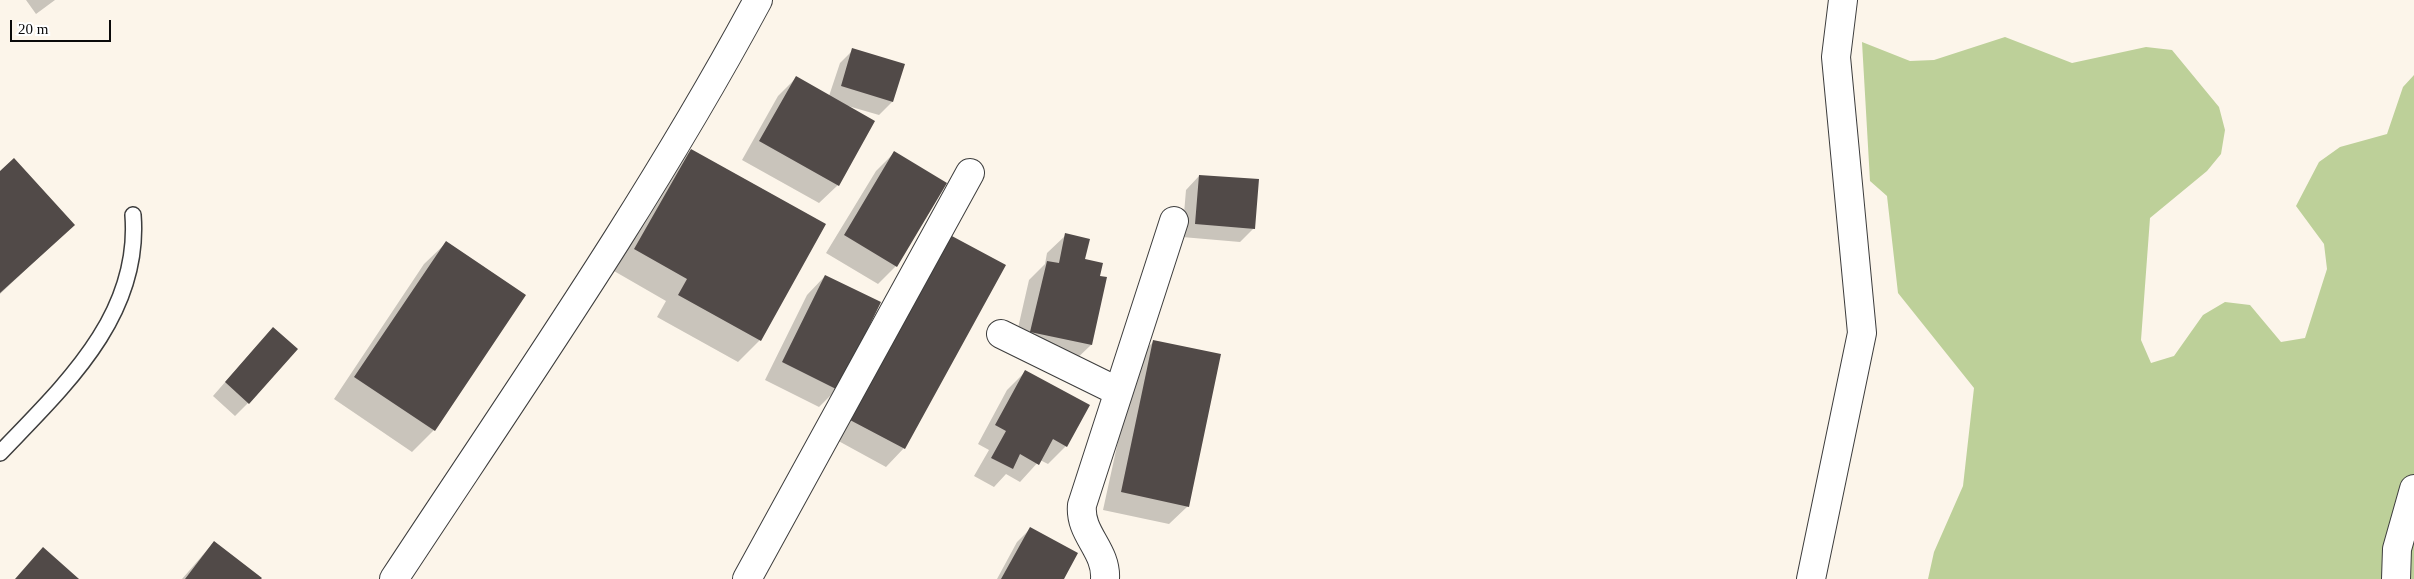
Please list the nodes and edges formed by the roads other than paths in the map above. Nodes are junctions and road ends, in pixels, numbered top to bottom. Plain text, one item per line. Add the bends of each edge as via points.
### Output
1 (758, 0) edge
2 (1843, 0) edge
3 (970, 173) dead end
4 (133, 215) dead end
5 (1174, 221) dead end
6 (1001, 334) dead end
7 (1117, 391) junction
8 (0, 453) edge
9 (2414, 489) edge
10 (394, 579) edge
11 (747, 579) edge
12 (1105, 579) edge
13 (1812, 579) edge
14 (2396, 579) edge

1 - 10 street via 718,74 627,223
2 - 13 street via 1836,57 1862,333
3 - 11 street
4 - 8 lane via 135,240 128,280 116,310 96,345
5 - 7 street
6 - 7 street
7 - 12 street via 1082,511 1082,524 1105,564
9 - 14 street via 2397,550

